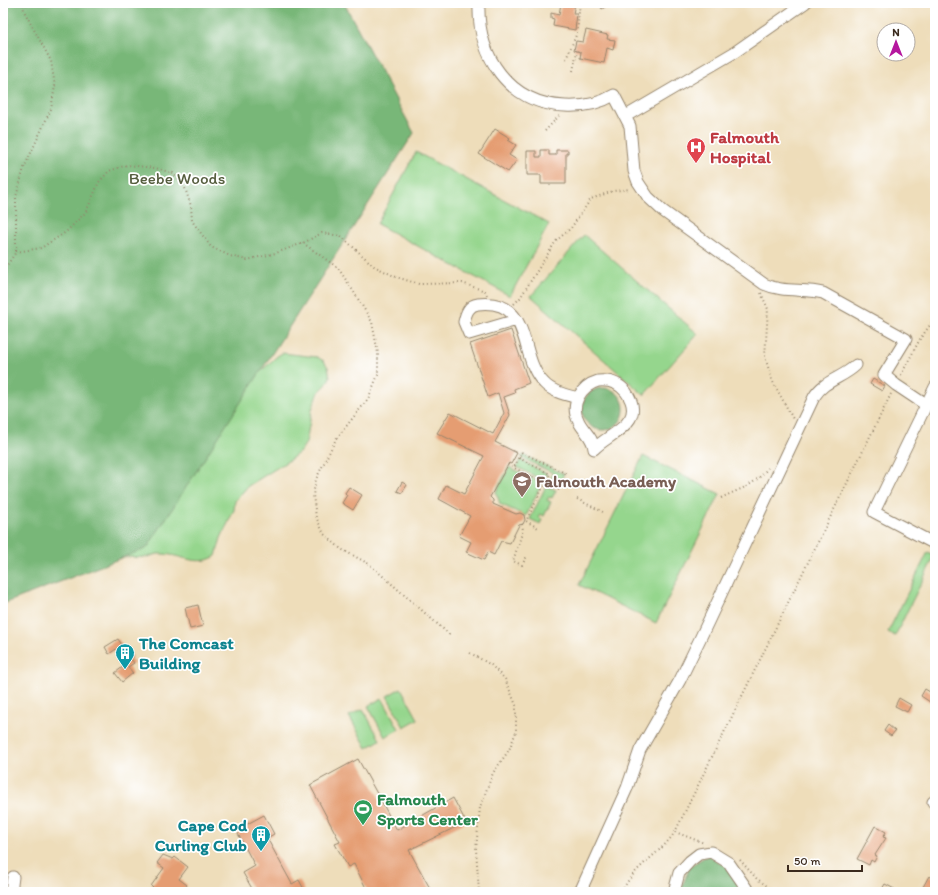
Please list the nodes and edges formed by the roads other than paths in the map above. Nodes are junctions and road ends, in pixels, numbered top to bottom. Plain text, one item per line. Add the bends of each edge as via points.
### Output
1 (479, 3) edge
2 (805, 3) edge
3 (626, 116) junction
4 (517, 320) junction
5 (856, 365) dead end
6 (935, 387) edge
7 (578, 398) junction
8 (926, 405) junction
9 (935, 544) edge
10 (13, 877) dead end
11 (11, 892) edge
12 (580, 892) edge
13 (674, 892) edge
14 (749, 892) edge

1 - 3 street via 481,34 486,49 504,78 516,90 540,103 563,106 595,104 614,95
2 - 3 street via 735,52
3 - 8 street via 631,130 634,171 641,187 652,201 764,284 775,289 823,293 906,338 884,375
4 - 4 street via 508,310 492,304 474,305 469,308 464,322 469,334
4 - 7 street via 538,376 544,384
5 - 12 street via 820,389 696,648 640,750 625,792
6 - 8 street
7 - 7 street via 577,418 593,442 594,449 622,430 630,417 630,398 624,389 615,383 593,383 584,389
8 - 9 street via 874,512
10 - 11 street
13 - 14 street via 679,873 690,861 699,854 711,852 729,863

